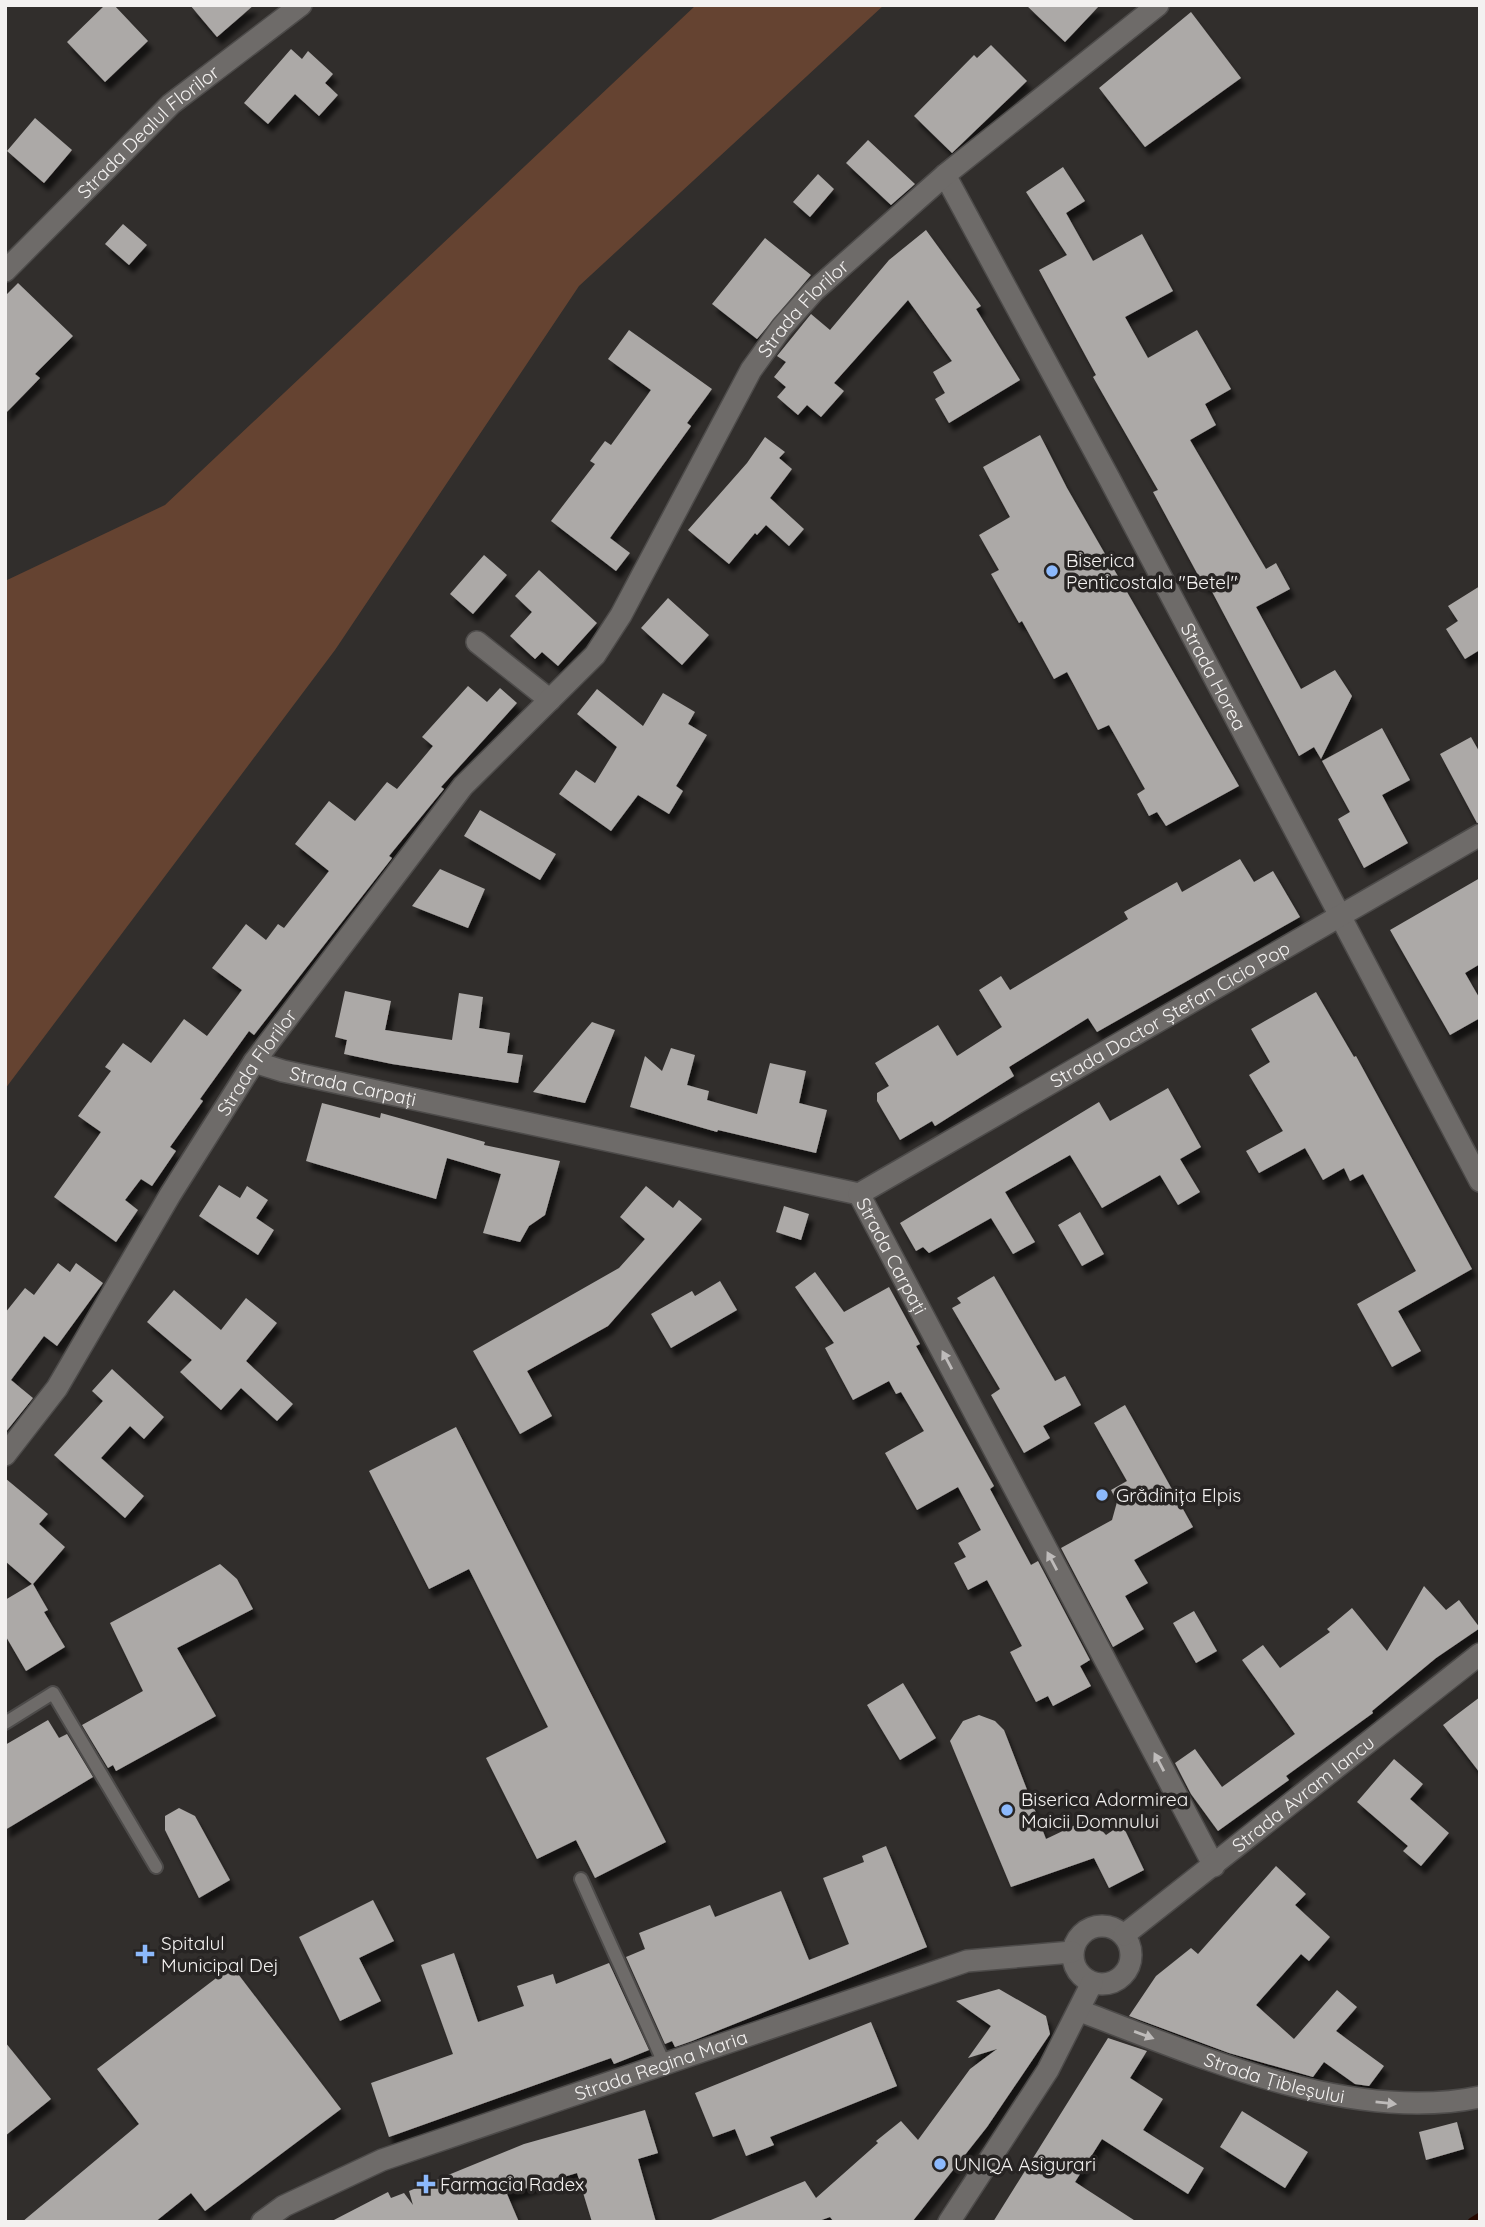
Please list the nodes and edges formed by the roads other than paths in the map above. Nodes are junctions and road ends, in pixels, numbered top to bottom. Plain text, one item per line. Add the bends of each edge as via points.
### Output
1 (301, 5) edge
2 (1158, 5) edge
3 (945, 175) junction
4 (5, 271) edge
5 (477, 642) dead end
6 (550, 700) junction
7 (1480, 835) edge
8 (1340, 915) junction
9 (254, 1062) junction
10 (1480, 1181) edge
11 (859, 1194) junction
12 (5, 1455) edge
13 (1480, 1654) edge
14 (5, 1723) edge
15 (1214, 1866) junction
16 (156, 1867) dead end
17 (581, 1878) dead end
18 (1124, 1935) junction
19 (1072, 1952) junction
20 (1092, 1983) junction
21 (1080, 2011) junction
22 (664, 2063) junction
23 (1480, 2097) edge
24 (262, 2222) edge
25 (950, 2222) edge

1 - 4 street, Strada Dealul Florilor via 171,104
2 - 3 street, Strada Florilor
3 - 6 street, Strada Florilor via 814,291 782,327 744,382 621,615 595,655
3 - 8 street, Strada Horea
5 - 6 street
6 - 9 street, Strada Florilor via 463,786
7 - 8 street, Strada Doctor Ștefan Cicio Pop
8 - 10 street, Strada Horea
8 - 11 street, Strada Doctor Ștefan Cicio Pop
9 - 11 street, Strada Carpați
9 - 12 street, Strada Florilor via 57,1388
15 -> 11 street, Strada Carpați
13 - 15 street, Strada Avram Iancu
14 - 16 lane via 53,1693
15 - 18 street, Strada Avram Iancu
17 - 22 lane
18 - 19 street via 1111,1926 1094,1926 1082,1933
18 - 20 street via 1131,1949 1125,1972 1114,1982
19 - 20 street via 1076,1967
19 - 22 street, Strada Regina Maria via 967,1961
20 - 21 street
21 -> 23 street, Strada Țibleșului via 1246,2070 1352,2099 1399,2104
21 - 25 street via 1048,2070
22 - 24 street, Strada Regina Maria via 382,2160 284,2206

